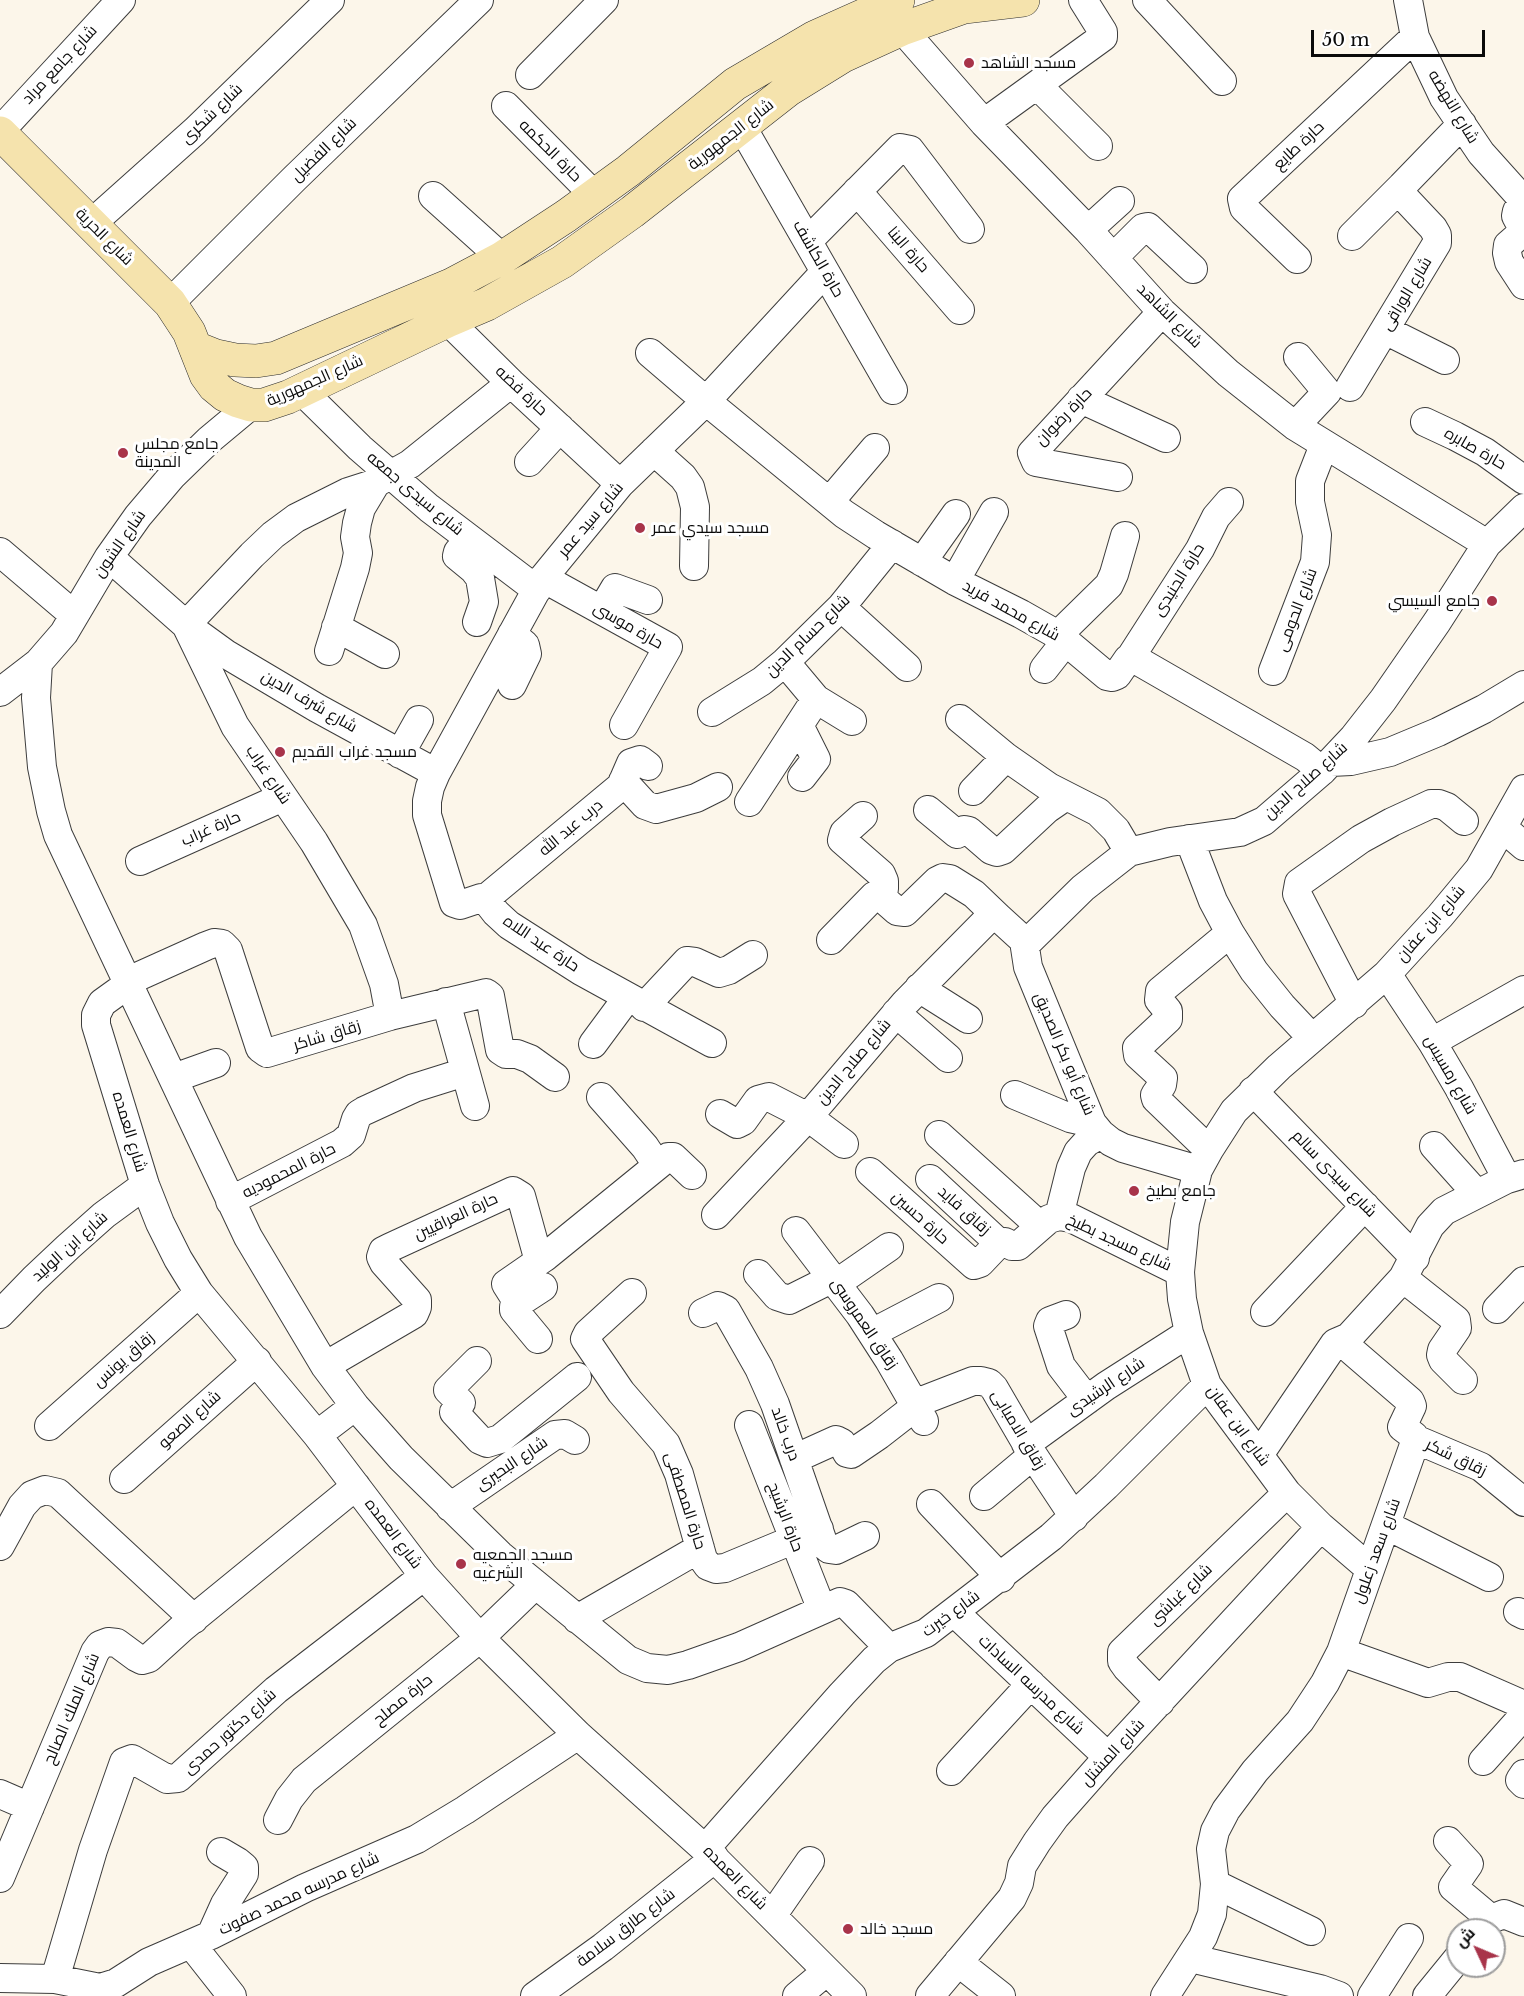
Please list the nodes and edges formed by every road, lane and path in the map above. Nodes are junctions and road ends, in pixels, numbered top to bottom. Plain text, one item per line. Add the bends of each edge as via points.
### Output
1 (120, 0) edge
2 (330, 0) edge
3 (479, 0) edge
4 (604, 0) edge
5 (1023, 0) edge
6 (1083, 0) edge
7 (1147, 0) edge
8 (1407, 0) edge
9 (900, 14) edge
10 (857, 21) edge
11 (1415, 37) junction
12 (530, 75) dead end
13 (1222, 81) dead end
14 (1037, 85) junction
15 (506, 106) dead end
16 (984, 123) junction
17 (1462, 124) junction
18 (742, 128) junction
19 (0, 132) edge
20 (1098, 146) dead end
21 (1401, 186) junction
22 (856, 191) junction
23 (594, 195) junction
24 (433, 196) dead end
25 (1120, 201) dead end
26 (1524, 202) edge
27 (91, 224) junction
28 (970, 229) dead end
29 (1088, 230) junction
30 (1352, 236) dead end
31 (808, 241) junction
32 (502, 258) junction
33 (1113, 258) junction
34 (1297, 259) dead end
35 (1192, 269) dead end
36 (825, 272) junction
37 (1524, 285) edge
38 (424, 296) junction
39 (170, 303) junction
40 (960, 310) dead end
41 (1162, 312) junction
42 (447, 321) junction
43 (1385, 330) junction
44 (196, 348) junction
45 (650, 353) dead end
46 (1298, 357) dead end
47 (1445, 360) dead end
48 (511, 383) junction
49 (1350, 387) dead end
50 (301, 390) junction
51 (892, 390) dead end
52 (1081, 399) junction
53 (706, 401) junction
54 (251, 405) junction
55 (1425, 422) dead end
56 (1295, 426) junction
57 (560, 428) junction
58 (1166, 438) dead end
59 (1324, 445) junction
60 (875, 448) dead end
61 (654, 451) junction
62 (529, 462) dead end
63 (1118, 477) dead end
64 (383, 479) junction
65 (1524, 480) edge
66 (620, 484) junction
67 (830, 501) junction
68 (1229, 502) dead end
69 (994, 512) dead end
70 (956, 514) dead end
71 (1518, 524) edge
72 (1125, 536) dead end
73 (468, 540) junction
74 (892, 544) junction
75 (1487, 544) junction
76 (0, 552) edge
77 (109, 556) junction
78 (922, 562) junction
79 (694, 566) dead end
80 (955, 581) junction
81 (540, 584) junction
82 (648, 600) dead end
83 (841, 607) junction
84 (602, 610) junction
85 (74, 615) junction
86 (477, 622) dead end
87 (186, 625) junction
88 (1062, 638) junction
89 (385, 654) dead end
90 (1130, 658) junction
91 (785, 662) junction
92 (38, 663) junction
93 (907, 667) dead end
94 (1044, 669) dead end
95 (1273, 671) dead end
96 (1524, 685) edge
97 (0, 692) edge
98 (816, 699) junction
99 (712, 712) dead end
100 (960, 718) dead end
101 (419, 720) dead end
102 (852, 721) dead end
103 (624, 725) dead end
104 (799, 725) junction
105 (400, 754) junction
106 (1006, 757) junction
107 (648, 766) dead end
108 (1326, 767) junction
109 (436, 773) junction
110 (802, 777) dead end
111 (623, 781) junction
112 (718, 787) dead end
113 (1524, 789) edge
114 (974, 791) dead end
115 (1066, 796) junction
116 (283, 797) junction
117 (749, 802) dead end
118 (928, 810) dead end
119 (863, 816) dead end
120 (1464, 821) dead end
121 (1503, 828) junction
122 (1189, 839) junction
123 (1524, 846) edge
124 (1129, 852) junction
125 (140, 861) dead end
126 (880, 896) junction
127 (485, 899) junction
128 (998, 917) junction
129 (1230, 933) junction
130 (831, 940) dead end
131 (1024, 941) junction
132 (753, 955) dead end
133 (1387, 974) junction
134 (126, 984) junction
135 (919, 988) junction
136 (1524, 990) edge
137 (446, 1002) junction
138 (635, 1002) junction
139 (1354, 1004) junction
140 (896, 1014) junction
141 (390, 1017) junction
142 (968, 1019) dead end
143 (1312, 1038) junction
144 (1432, 1042) junction
145 (711, 1043) dead end
146 (593, 1044) dead end
147 (948, 1058) dead end
148 (216, 1062) dead end
149 (465, 1072) junction
150 (555, 1077) dead end
151 (174, 1078) junction
152 (1253, 1091) junction
153 (1015, 1095) dead end
154 (601, 1097) dead end
155 (475, 1106) dead end
156 (720, 1114) dead end
157 (808, 1117) junction
158 (1096, 1128) junction
159 (939, 1135) dead end
160 (844, 1144) dead end
161 (1434, 1146) dead end
162 (1204, 1160) junction
163 (657, 1165) junction
164 (870, 1172) dead end
165 (692, 1175) dead end
166 (1515, 1177) edge
167 (930, 1179) dead end
168 (145, 1185) junction
169 (1477, 1194) junction
170 (230, 1201) junction
171 (1365, 1206) junction
172 (716, 1215) dead end
173 (1050, 1221) junction
174 (796, 1231) dead end
175 (999, 1243) junction
176 (889, 1247) dead end
177 (545, 1257) junction
178 (1409, 1268) junction
179 (1180, 1272) junction
180 (758, 1274) dead end
181 (835, 1280) junction
182 (1524, 1281) edge
183 (543, 1287) dead end
184 (199, 1293) junction
185 (632, 1293) dead end
186 (939, 1298) dead end
187 (517, 1304) junction
188 (1497, 1309) dead end
189 (1265, 1312) dead end
190 (703, 1313) dead end
191 (0, 1314) edge
192 (1066, 1315) dead end
193 (872, 1333) junction
194 (1188, 1333) junction
195 (1349, 1337) junction
196 (538, 1339) dead end
197 (256, 1361) junction
198 (477, 1361) dead end
199 (326, 1366) junction
200 (577, 1377) dead end
201 (1464, 1380) dead end
202 (1207, 1385) junction
203 (1087, 1400) junction
204 (355, 1406) junction
205 (921, 1414) junction
206 (749, 1425) dead end
207 (49, 1426) dead end
208 (317, 1435) junction
209 (1415, 1439) junction
210 (575, 1440) dead end
211 (508, 1449) junction
212 (1029, 1449) junction
213 (1259, 1455) junction
214 (794, 1458) junction
215 (124, 1479) dead end
216 (356, 1486) junction
217 (1287, 1493) junction
218 (984, 1496) dead end
219 (1524, 1502) edge
220 (931, 1504) dead end
221 (450, 1507) junction
222 (1074, 1517) junction
223 (1386, 1525) junction
224 (1321, 1527) junction
225 (806, 1534) junction
226 (865, 1536) dead end
227 (0, 1546) edge
228 (700, 1548) junction
229 (1370, 1569) junction
230 (424, 1576) junction
231 (1489, 1577) dead end
232 (1000, 1578) junction
233 (535, 1585) junction
234 (822, 1610) junction
235 (954, 1612) junction
236 (194, 1619) junction
237 (577, 1619) junction
238 (480, 1638) junction
239 (890, 1648) junction
240 (1341, 1652) junction
241 (1031, 1684) junction
242 (1160, 1702) junction
243 (1524, 1705) edge
244 (1524, 1715) edge
245 (578, 1735) junction
246 (1108, 1757) junction
247 (1483, 1761) dead end
248 (951, 1771) dead end
249 (1524, 1774) edge
250 (1524, 1784) edge
251 (0, 1794) edge
252 (30, 1807) junction
253 (278, 1820) dead end
254 (1448, 1841) dead end
255 (220, 1852) dead end
256 (710, 1853) junction
257 (810, 1861) dead end
258 (0, 1878) edge
259 (1215, 1884) junction
260 (772, 1916) junction
261 (1480, 1918) edge
262 (1497, 1918) edge
263 (1524, 1922) edge
264 (1311, 1931) dead end
265 (1409, 1938) dead end
266 (201, 1940) junction
267 (1190, 1958) junction
268 (958, 1962) junction
269 (827, 1971) junction
270 (1446, 1973) edge
271 (0, 1978) edge
272 (55, 1979) junction
273 (104, 1992) edge
274 (1326, 1994) edge
275 (232, 1996) edge
276 (535, 1996) edge
277 (797, 1996) edge
278 (852, 1996) edge
279 (930, 1996) edge
280 (1001, 1996) edge
281 (1165, 1996) edge
282 (1372, 1996) edge
283 (1427, 1996) edge

1 - 19 street, شارع جامع مراد
2 - 27 street, شارع شكرى via 195,131
3 - 39 street, شارع الفضيل
4 - 12 street
5 - 9 street, شارع الجمهورية
6 - 14 street via 1103,37
7 - 13 street
8 - 11 street, شارع النهضه
9 - 10 street, شارع الجمهورية
9 - 16 street, شارع الشاهد
10 - 18 street, شارع الجمهورية via 825,67 788,90
10 - 23 street, شارع الجمهورية via 815,38 735,84
11 - 17 street, شارع النهضه via 1444,98
11 - 34 street, حارة طايع via 1242,199 1244,208
14 - 16 street
14 - 20 street
15 - 23 street, حارة الحكمه
16 - 29 street, شارع الشاهد
17 - 21 street
17 - 26 street, شارع النهضه via 1481,153
18 - 31 street, حارة الكاشف
18 - 42 street, شارع الجمهورية via 562,262 487,304
19 - 27 street, شارع الحرية
21 - 30 street
21 - 43 street, شارع الوراقى via 1401,194 1433,228 1437,243
22 - 28 street via 897,150 906,147
22 - 31 street
22 - 40 street, حارة البنا
23 - 32 street, شارع الجمهورية
24 - 32 street
25 - 29 street
26 - 37 street via 1516,216 1524,228 1508,245 1507,253
27 - 39 street, شارع الحرية
29 - 33 street, شارع الشاهد
31 - 36 street, حارة الكاشف
32 - 38 street, شارع الجمهورية
33 - 35 street via 1148,227
33 - 41 street, شارع الشاهد
36 - 51 street, حارة الكاشف
36 - 53 street, شارع سيد عمر
38 - 42 street, حارة فضه
38 - 44 street, شارع الجمهورية via 276,358 235,360
39 - 44 street, شارع الحرية
41 - 52 street, حارة رضوان
41 - 56 street, شارع الشاهد via 1228,373
42 - 48 street, حارة فضه
42 - 50 street, شارع الجمهورية
43 - 47 street
43 - 49 street, شارع الوراقى
44 - 54 street, شارع الجمهورية via 214,386
45 - 53 street, شارع محمد فريد
46 - 56 street via 1327,392
48 - 57 street, حارة فضه
48 - 64 street via 431,448
50 - 54 street, شارع الجمهورية via 276,402
50 - 64 street, شارع سيدى جمعه
52 - 58 street
52 - 63 street, حارة رضوان via 1034,448 1032,458 1036,462
53 - 61 street, شارع سيد عمر
53 - 67 street, شارع محمد فريد
54 - 77 street, شارع الشون via 172,476
55 - 65 street, حارة صابره via 1485,452
56 - 59 street, شارع الشاهد
57 - 62 street
57 - 66 street, حارة فضه
59 - 75 street, شارع الشاهد
59 - 95 street, شارع الحومى via 1310,481 1316,562
60 - 67 street
61 - 66 street, شارع سيد عمر
61 - 79 street via 690,487 695,507
64 - 73 street, شارع سيدى جمعه
64 - 87 street via 322,504 288,524 252,555
64 - 89 street via 368,495 359,516 355,568 332,639
66 - 81 street, شارع سيد عمر
67 - 74 street, شارع محمد فريد
68 - 90 street, حارة الجنيدى
69 - 80 street
70 - 78 street
71 - 75 street
72 - 88 street via 1109,585
73 - 81 street, شارع سيدى جمعه
73 - 86 street via 457,556 480,578 484,602
74 - 78 street, شارع محمد فريد
74 - 83 street, شارع حسام الدين
75 - 108 street, شارع صلاح الدين via 1403,671 1354,737
76 - 85 street
77 - 85 street, شارع الشون
77 - 87 street, شارع غراب
78 - 80 street, شارع محمد فريد
80 - 88 street, شارع محمد فريد
81 - 84 street, حارة موسى
81 - 109 street, شارع سيد عمر via 512,634 527,651 511,685
82 - 84 street via 615,588
83 - 91 street, شارع حسام الدين
83 - 93 street
84 - 103 street, حارة موسى via 668,647
85 - 92 street, شارع الشون
87 - 105 street, شارع شرف الدين via 226,654
87 - 116 street, شارع غراب via 232,720
88 - 90 street, شارع محمد فريد via 1107,676 1117,675
88 - 94 street
90 - 108 street
91 - 98 street
91 - 99 street, شارع حسام الدين
92 - 97 street, شارع الشون
92 - 134 street via 38,733 51,811 58,835
96 - 108 street via 1438,732 1390,752
98 - 102 street
98 - 104 street
100 - 106 street
101 - 105 street
104 - 110 street via 816,759
104 - 117 street
105 - 109 street, شارع شرف الدين
106 - 114 street
106 - 115 street
107 - 111 street, درب عبد الله via 640,760 631,763
108 - 122 street, شارع صلاح الدين via 1264,820 1240,832
109 - 127 street via 427,815 454,903
111 - 112 street via 645,806 656,809 696,798
111 - 127 street, درب عبد الله
113 - 121 street, شارع ابن عفان
115 - 118 street via 997,852 969,831 957,834
115 - 124 street via 1098,812 1116,830
116 - 125 street, حارة غراب
116 - 141 street, شارع غراب via 363,925 384,984
119 - 126 street via 841,836 881,874 884,889
120 - 139 street via 1447,807 1431,804 1361,839 1299,883 1297,894
121 - 123 street
121 - 133 street, شارع ابن عفان via 1479,869
122 - 124 street, شارع صلاح الدين
122 - 129 street
124 - 131 street, شارع صلاح الدين via 1083,888 1033,939
126 - 128 street via 897,911 905,912 937,881 950,879
126 - 130 street via 874,896
127 - 138 street, حارة عبد اللاه via 509,925
128 - 131 street
128 - 135 street, شارع صلاح الدين via 990,917
129 - 143 street via 1268,988
129 - 162 street via 1160,991 1159,1000 1168,1011 1168,1019 1137,1048 1138,1055 1163,1078 1156,1098
131 - 158 street, شارع أبو بكر الصديق via 1028,966
132 - 138 street via 719,973 687,961
133 - 139 street, شارع ابن عفان
133 - 144 street, شارع رمسيس
134 - 141 street, زقاق شاكر via 214,943 228,950 260,1048 267,1053
134 - 151 street
134 - 168 street, شارع العمده via 102,1003 96,1026
135 - 140 street, شارع صلاح الدين
135 - 142 street
136 - 144 street
137 - 141 street, زقاق شاكر
137 - 149 street
137 - 150 street, زقاق شاكر via 488,994 500,1050 530,1059
138 - 145 street, حارة عبد اللاه
138 - 146 street
139 - 143 street, شارع ابن عفان
140 - 147 street
140 - 157 street, شارع صلاح الدين
143 - 152 street, شارع ابن عفان
144 - 166 street, شارع رمسيس
148 - 151 street
149 - 155 street
149 - 170 street, حارة المحموديه via 414,1088 364,1111 342,1143
151 - 170 street
152 - 162 street, شارع ابن عفان via 1234,1111
152 - 171 street, شارع سيدى سالم
153 - 158 street
154 - 163 street
156 - 157 street via 737,1124 758,1100 769,1096
157 - 160 street
157 - 172 street, شارع صلاح الدين
158 - 162 street, شارع أبو بكر الصديق via 1124,1148
158 - 173 street via 1078,1152
159 - 173 street
161 - 169 street
162 - 179 street, شارع ابن عفان via 1185,1222
163 - 165 street via 671,1156
163 - 177 street
164 - 175 street, حارة حسين via 974,1265
166 - 169 street
167 - 175 street, زقاق فايد
168 - 184 street, شارع العمده via 160,1223
168 - 191 street, شارع ابن الوليد via 68,1247
169 - 178 street via 1444,1211 1430,1226
170 - 199 street via 248,1238
171 - 178 street, شارع سيدى سالم
171 - 189 street
173 - 175 street, شارع مسجد بطيخ via 1018,1246
173 - 179 street, شارع مسجد بطيخ via 1071,1218
174 - 181 street, زقاق العمروسى
176 - 181 street
177 - 187 street via 506,1284
177 - 199 street, حارة العراقيين via 537,1254 521,1196 513,1191 389,1248 381,1257 417,1300 414,1314
178 - 195 street
178 - 201 street, شارع سيدى سالم via 1456,1320 1457,1328 1441,1355
179 - 194 street, شارع ابن عفان
180 - 181 street via 777,1296 789,1300
181 - 193 street, زقاق العمروسى
182 - 188 street
183 - 187 street
184 - 197 street, شارع العمده
184 - 207 street, زقاق يونس
185 - 228 street, حارة المصطفى via 585,1339 621,1392 666,1444 679,1474
186 - 193 street
187 - 196 street via 514,1310
190 - 214 street, درب خالد via 718,1306 726,1310 759,1368
192 - 203 street via 1050,1321 1048,1326 1061,1366
193 - 205 street, زقاق العمروسى
194 - 202 street, شارع ابن عفان
194 - 203 street, شارع الرشيدى
195 - 209 street via 1352,1351 1410,1401 1412,1406 1402,1426
195 - 213 street via 1335,1343
197 - 208 street, شارع العمده
197 - 215 street, شارع الصعو
198 - 211 street via 448,1389 461,1403 454,1412 480,1440
199 - 204 street
200 - 211 street
202 - 213 street, شارع ابن عفان
202 - 222 street, شارع خيرت
203 - 212 street, شارع الرشيدى
204 - 208 street
204 - 221 street
205 - 212 street, زقاق الامبابى via 924,1400 973,1381 989,1383
205 - 214 street, زقاق الامبابى via 851,1454 836,1440
206 - 225 street, حارة الرشيح
208 - 216 street, شارع العمده
209 - 219 street, زقاق شكر via 1481,1467
209 - 223 street, شارع سعد زعلول
210 - 211 street, شارع البحيرى via 560,1433
211 - 221 street, شارع البحيرى
212 - 218 street, شارع الرشيدى
212 - 222 street, زقاق الامبابى
213 - 217 street, شارع ابن عفان
214 - 225 street, درب خالد
216 - 230 street, شارع العمده
216 - 236 street, شارع الملك الصالح
217 - 224 street, شارع ابن عفان
217 - 242 street, شارع غباشى via 1122,1652 1127,1668
220 - 232 street
221 - 233 street
222 - 232 street, شارع خيرت
223 - 229 street, شارع سعد زعلول
223 - 231 street
224 - 229 street, شارع ابن عفان
224 - 242 street, شارع المشتل
225 - 226 street, درب خالد via 836,1550
225 - 228 street, حارة المصطفى via 724,1568 708,1566
225 - 234 street, حارة الرشيح
227 - 236 street via 32,1495 45,1490 58,1493
228 - 237 street
229 - 240 street, شارع سعد زعلول
230 - 238 street, شارع العمده
230 - 272 street, شارع دكتور حمدى via 276,1690 178,1778 167,1779 132,1759 124,1762
232 - 235 street, شارع خيرت
233 - 237 street
233 - 238 street, حارة مصلح
234 - 237 street via 739,1647 668,1670 647,1668 628,1660
234 - 239 street via 843,1603
235 - 239 street, شارع خيرت via 926,1633
235 - 241 street, شارع مدرسه السادات
236 - 252 street, شارع الملك الصالح via 142,1660 117,1643 100,1645
238 - 245 street, شارع العمده
238 - 253 street, حارة مصلح via 304,1780
239 - 256 street, شارع خيرت via 857,1677
240 - 243 street via 1428,1683 1460,1677
240 - 259 street, شارع سعد زعلول via 1300,1721 1226,1810 1211,1849
241 - 246 street, شارع مدرسه السادات
241 - 248 street
242 - 246 street, شارع المشتل
244 - 247 street
245 - 256 street, شارع العمده
245 - 266 street, شارع مدرسه محمد صفوت via 417,1839 305,1888
246 - 268 street, شارع المشتل via 1055,1817 1022,1866 1012,1898
249 - 250 street via 1520,1780
251 - 252 street
252 - 258 street, شارع الملك الصالح
254 - 261 street via 1469,1864 1453,1887
255 - 266 street via 244,1867 244,1874
256 - 260 street, شارع العمده
256 - 276 street, شارع طارق سلامة via 603,1947
257 - 260 street
259 - 264 street
259 - 267 street, شارع سعد زعلول via 1212,1914
260 - 269 street, شارع العمده
262 - 263 street via 1504,1914
265 - 282 street
266 - 273 street, شارع مدرسه محمد صفوت via 149,1962
266 - 275 street
267 - 274 street
267 - 281 street, شارع سعد زعلول
268 - 279 street, شارع المشتل
268 - 280 street
269 - 277 street
269 - 278 street, شارع العمده
270 - 283 street
271 - 272 street, شارع مدرسه محمد صفوت
272 - 273 street, شارع مدرسه محمد صفوت

